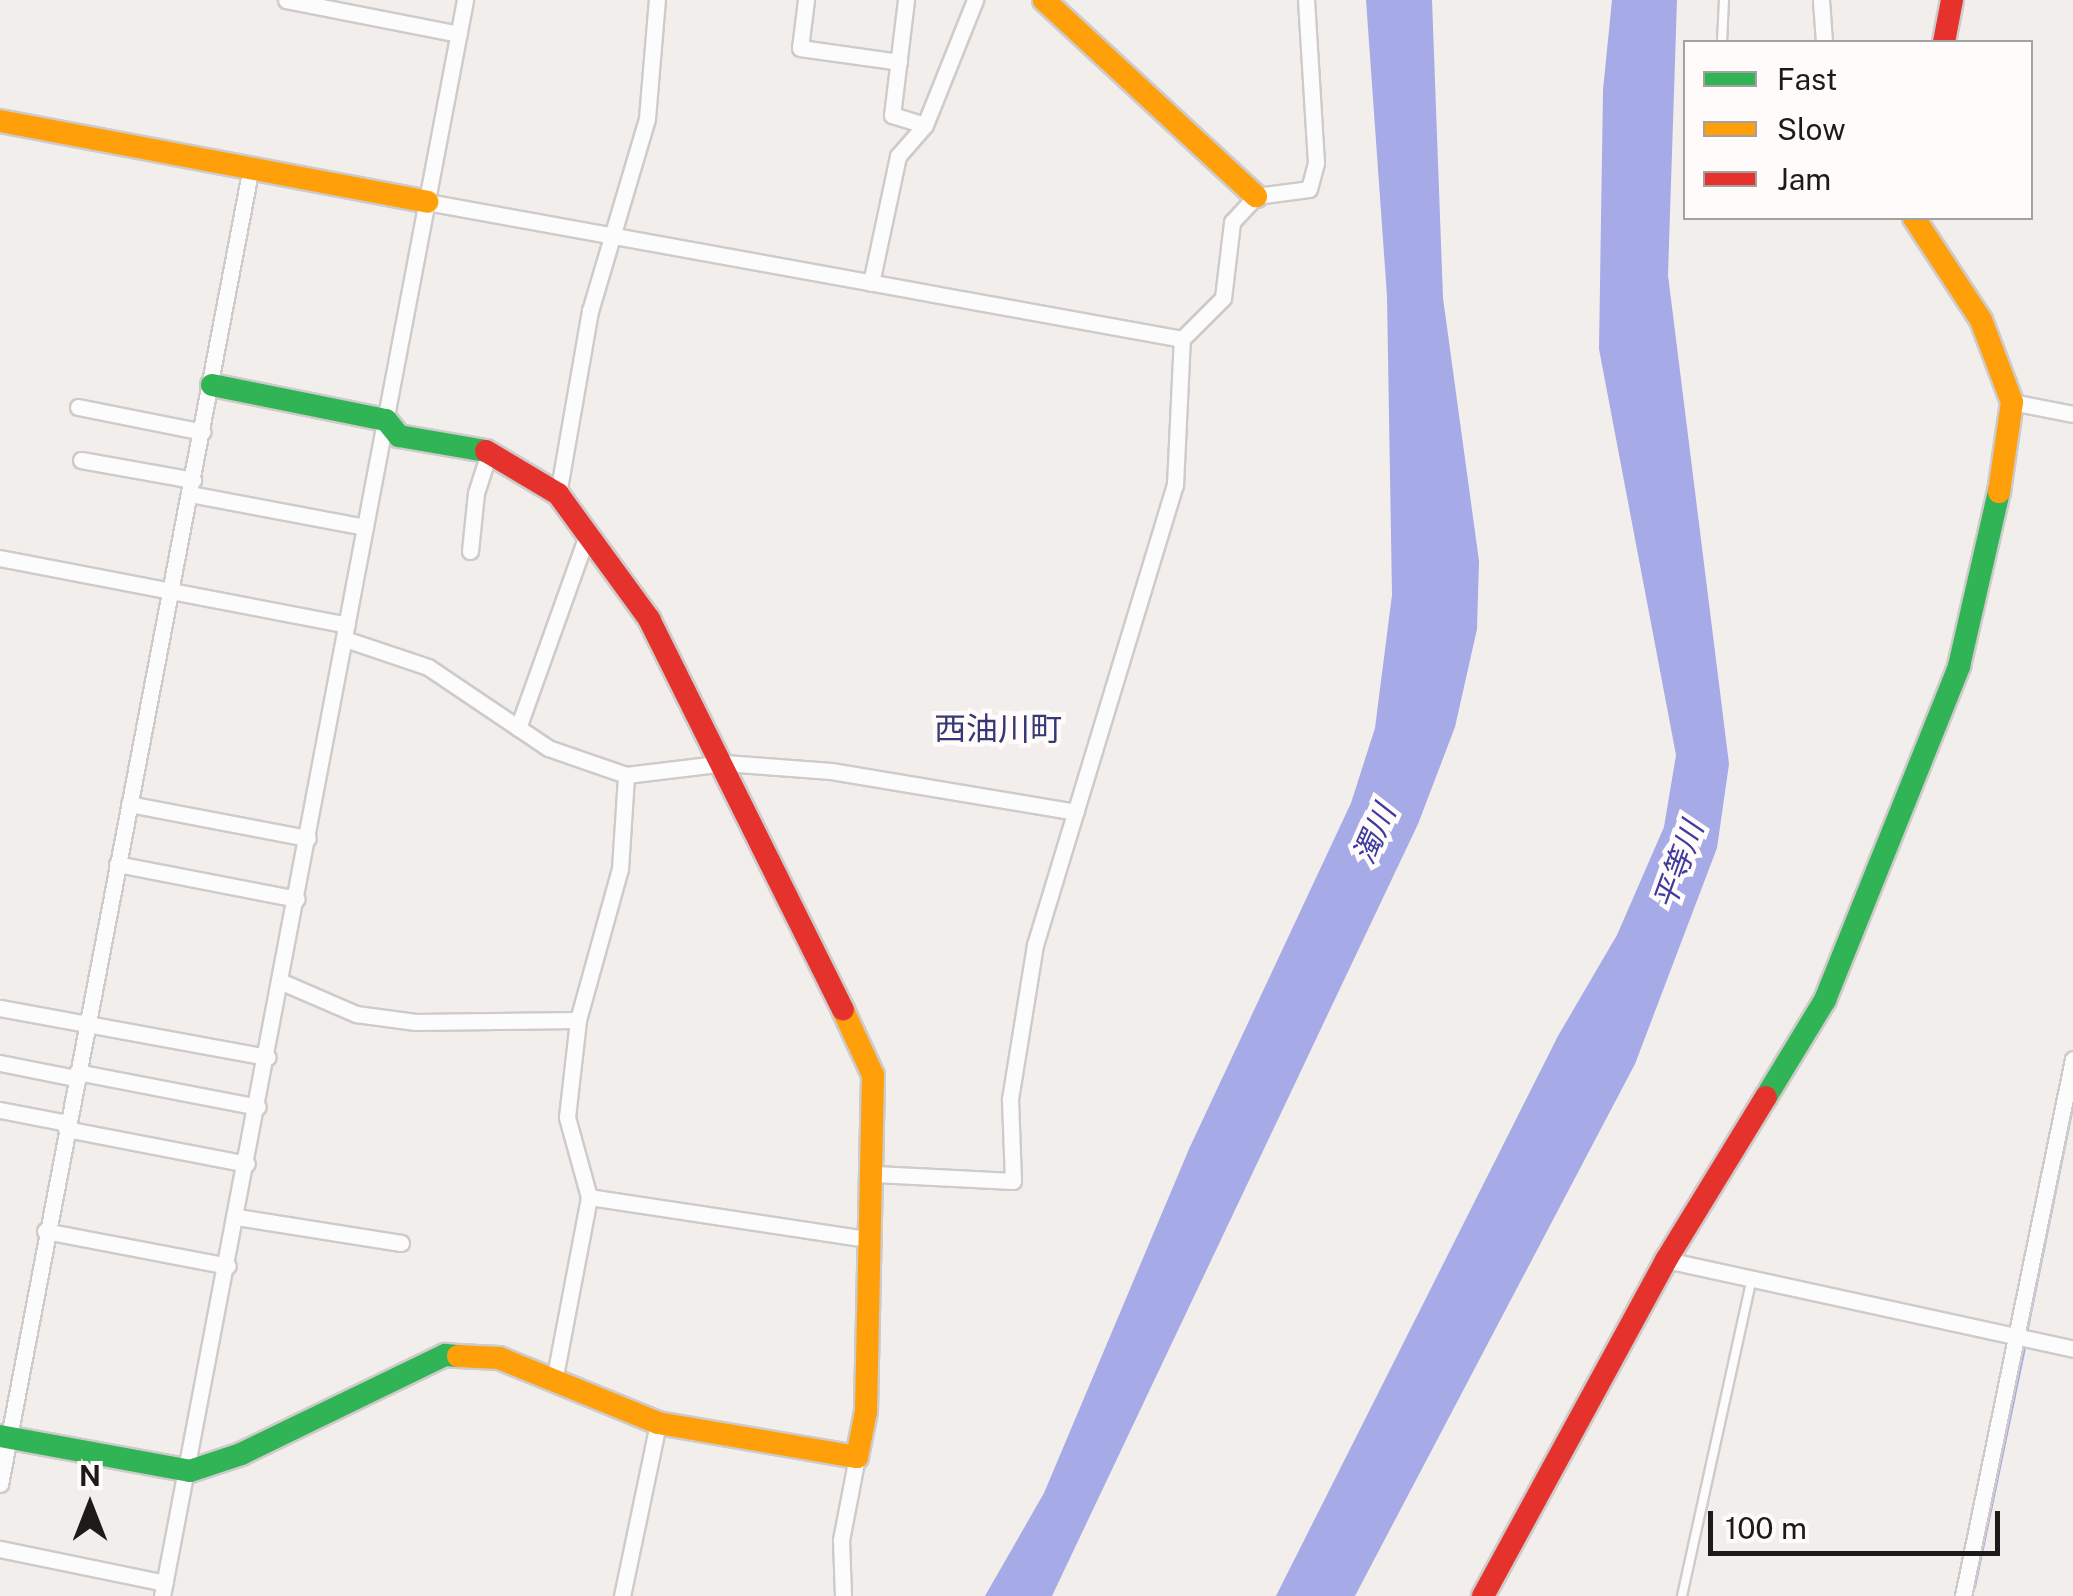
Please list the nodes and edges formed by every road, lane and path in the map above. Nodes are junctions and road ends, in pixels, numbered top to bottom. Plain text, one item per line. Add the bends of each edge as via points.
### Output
1 (286, 0) edge
2 (466, 0) edge
3 (657, 0) edge
4 (806, 0) edge
5 (906, 0) edge
6 (975, 0) edge
7 (1044, 0) edge
8 (1306, 0) edge
9 (1724, 0) edge
10 (1821, 0) edge
11 (1952, 0) edge
12 (459, 34) junction
13 (1722, 40) edge
14 (1824, 40) edge
15 (1944, 40) edge
16 (899, 62) junction
17 (0, 122) edge
18 (925, 124) junction
19 (251, 167) junction
20 (1256, 196) junction
21 (427, 202) junction
22 (1915, 220) edge
23 (612, 234) junction
24 (871, 283) junction
25 (1182, 339) junction
26 (212, 386) junction
27 (2012, 402) junction
28 (78, 407) dead end
29 (2073, 414) edge
30 (386, 420) junction
31 (203, 432) junction
32 (489, 453) junction
33 (80, 460) dead end
34 (191, 487) junction
35 (558, 494) junction
36 (366, 527) junction
37 (586, 538) junction
38 (470, 550) dead end
39 (0, 558) edge
40 (170, 591) junction
41 (346, 632) junction
42 (518, 728) junction
43 (726, 763) junction
44 (626, 775) junction
45 (129, 804) junction
46 (1076, 812) junction
47 (308, 838) junction
48 (117, 864) junction
49 (297, 898) junction
50 (282, 982) junction
51 (0, 1008) edge
52 (578, 1020) junction
53 (86, 1024) junction
54 (268, 1057) junction
55 (2073, 1059) edge
56 (0, 1063) edge
57 (76, 1075) junction
58 (258, 1107) junction
59 (0, 1110) edge
60 (66, 1126) junction
61 (247, 1164) junction
62 (874, 1174) junction
63 (589, 1198) junction
64 (237, 1217) junction
65 (45, 1231) junction
66 (872, 1240) junction
67 (401, 1243) dead end
68 (1666, 1260) junction
69 (228, 1266) junction
70 (1751, 1281) junction
71 (2017, 1337) junction
72 (2073, 1348) edge
73 (554, 1381) junction
74 (658, 1423) junction
75 (5, 1438) edge
76 (857, 1458) junction
77 (190, 1471) junction
78 (0, 1484) edge
79 (0, 1549) edge
80 (164, 1589) edge
81 (622, 1596) edge
82 (843, 1596) edge
83 (1483, 1596) edge
84 (1682, 1596) edge
85 (1963, 1596) edge

1 - 12 street
2 - 12 street
3 - 23 street via 647,118
4 - 16 street via 800,48
5 - 16 street
6 - 18 street
7 - 20 street
8 - 20 street via 1316,163 1308,189
9 - 13 lane
10 - 14 street
11 - 15 street
12 - 21 street
16 - 18 street via 892,116
17 - 19 street
18 - 24 street via 898,156
19 - 21 street
19 - 26 street
20 - 25 street via 1232,222 1223,298
21 - 23 street
21 - 30 street
22 - 27 street via 1980,320
23 - 24 street
23 - 35 street via 582,350
24 - 25 street
25 - 46 street via 1175,485
26 - 30 street
26 - 31 street
27 - 29 street
27 - 68 street via 2010,445 1959,666 1882,870 1799,1049
28 - 31 street
30 - 32 street via 399,436
30 - 36 street
31 - 34 street
32 - 35 street
32 - 38 street via 476,493
33 - 34 street
34 - 36 street
34 - 40 street
35 - 37 street
36 - 41 street
37 - 42 street
37 - 43 street via 649,619
39 - 40 street
40 - 41 street
40 - 45 street
41 - 42 street via 428,667
41 - 47 street
42 - 44 street via 548,748
43 - 44 street
43 - 46 street via 867,776
43 - 62 street via 873,1075
44 - 52 street via 620,869
45 - 47 street
45 - 48 street
46 - 62 street via 1035,945 1010,1099 1012,1181
47 - 49 street
48 - 49 street
48 - 53 street
49 - 50 street
50 - 52 street via 356,1014 415,1022
50 - 54 street
51 - 53 street
52 - 63 street via 567,1117
53 - 54 street
53 - 57 street
54 - 58 street
55 - 71 street
56 - 57 street
57 - 58 street
57 - 60 street
58 - 61 street
59 - 60 street
60 - 61 street
60 - 65 street via 62,1174
61 - 64 street
62 - 66 street
63 - 66 street
63 - 73 street
64 - 67 street
64 - 69 street
65 - 69 street
65 - 75 street
66 - 76 street via 866,1410
68 - 70 street
68 - 83 street
69 - 77 street
70 - 71 street
70 - 84 lane
71 - 72 street
71 - 85 street
73 - 74 street
73 - 77 street via 499,1358 444,1355 241,1454
74 - 76 street
74 - 81 street
75 - 77 street
75 - 78 street
76 - 82 street via 841,1540
77 - 80 street
79 - 80 street

